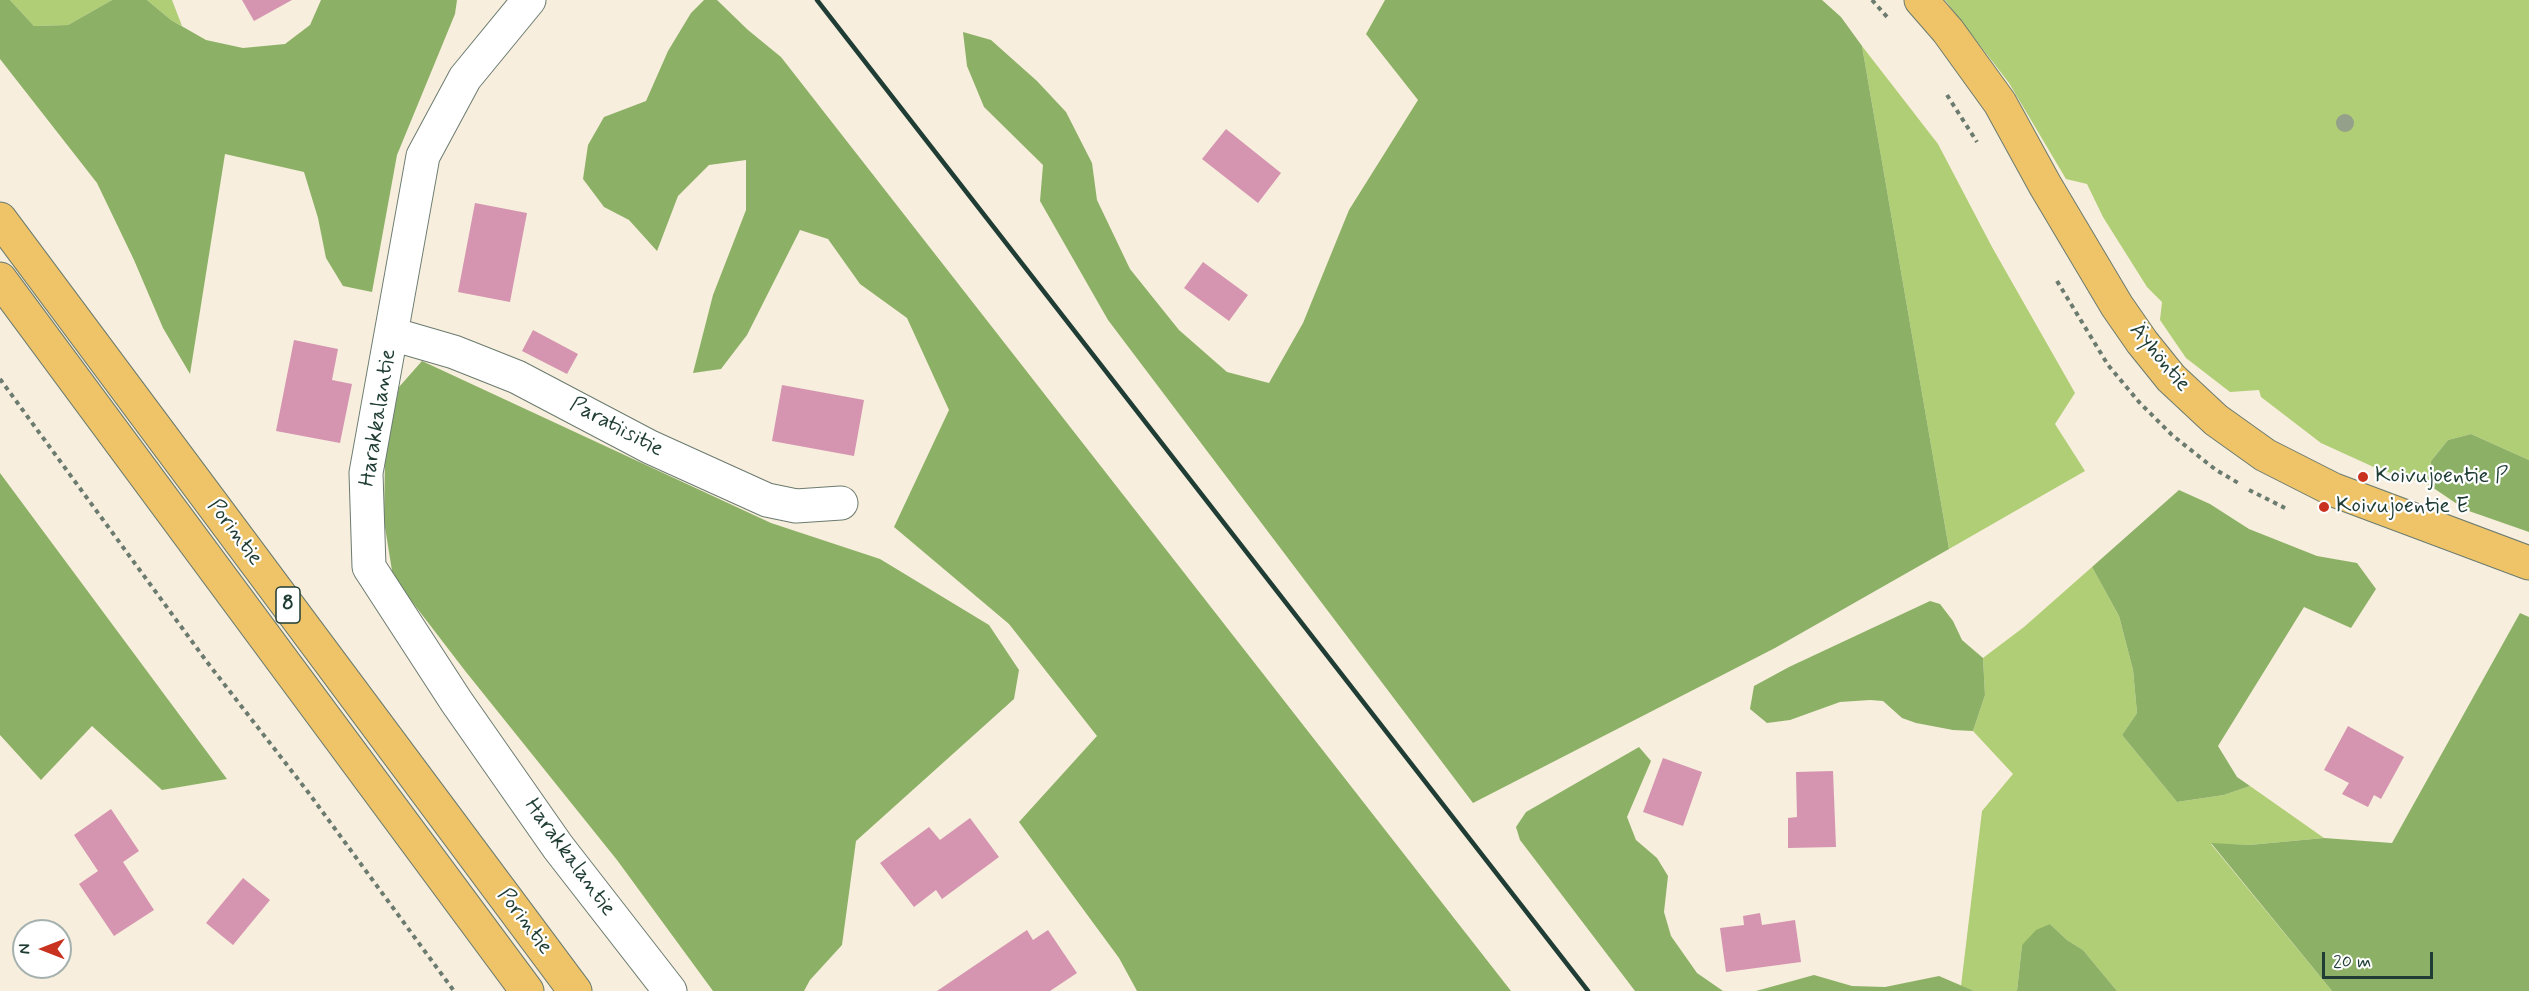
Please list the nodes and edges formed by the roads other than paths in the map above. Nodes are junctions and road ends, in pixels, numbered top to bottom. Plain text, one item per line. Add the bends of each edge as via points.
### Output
1 (529, 0) edge
2 (1921, 0) edge
3 (0, 219) edge
4 (0, 279) edge
5 (392, 334) junction
6 (841, 503) dead end
7 (2529, 563) edge
8 (527, 991) edge
9 (576, 991) edge
10 (670, 991) edge

1 - 5 street, Harakkalantie via 465,78 423,156
2 - 7 main road, Äyhöntie via 2000,103 2051,195 2142,342 2171,378 2216,420 2265,455 2334,490
3 - 9 main road, Porintie / 8
4 - 8 main road, Porintie / 8
5 - 6 street, Paratiisitie via 454,352 517,377 650,447 767,500 796,506
5 - 10 street, Harakkalantie via 366,473 369,567 456,702 558,847

